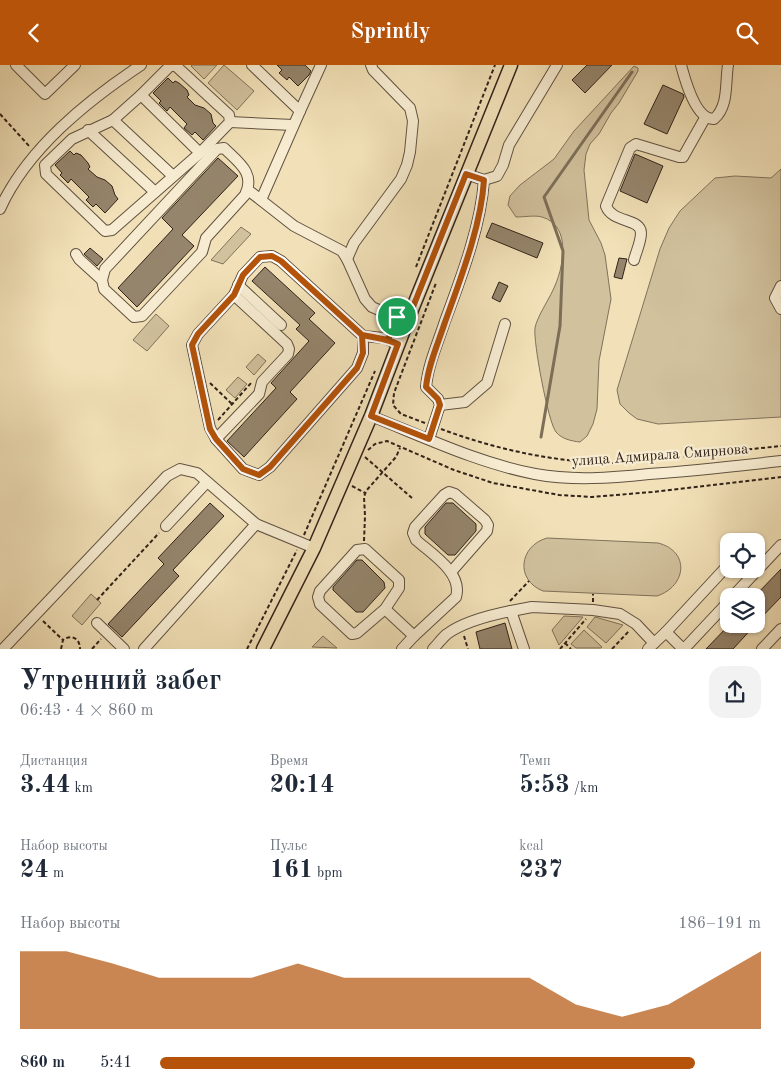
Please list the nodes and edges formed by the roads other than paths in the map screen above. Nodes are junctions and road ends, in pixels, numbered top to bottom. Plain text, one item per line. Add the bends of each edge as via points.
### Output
1 (16, 65) edge
2 (75, 65) edge
3 (141, 65) edge
4 (252, 65) edge
5 (321, 65) edge
6 (371, 65) edge
7 (511, 65) edge
8 (557, 65) edge
9 (681, 65) edge
10 (728, 65) edge
11 (140, 95) junction
12 (300, 111) junction
13 (706, 118) junction
14 (113, 120) junction
15 (230, 122) junction
16 (293, 125) junction
17 (88, 130) junction
18 (200, 153) junction
19 (466, 174) junction
20 (173, 176) junction
21 (484, 180) junction
22 (248, 189) junction
23 (155, 193) junction
24 (261, 200) junction
25 (0, 209) edge
26 (76, 254) dead end
27 (347, 259) junction
28 (634, 260) dead end
29 (102, 280) junction
30 (238, 285) junction
31 (781, 286) edge
32 (234, 295) junction
33 (781, 309) edge
34 (407, 322) junction
35 (505, 324) dead end
36 (281, 325) dead end
37 (362, 335) junction
38 (398, 344) junction
39 (440, 405) junction
40 (371, 416) junction
41 (216, 439) junction
42 (429, 439) junction
43 (781, 461) edge
44 (207, 482) junction
45 (256, 524) junction
46 (166, 526) road end
47 (781, 545) edge
48 (314, 548) junction
49 (451, 572) junction
50 (720, 574) edge
51 (741, 588) edge
52 (385, 609) junction
53 (512, 611) junction
54 (720, 611) edge
55 (97, 623) dead end
56 (781, 629) edge
57 (666, 632) junction
58 (414, 636) junction
59 (651, 646) edge
60 (3, 649) edge
61 (124, 649) edge
62 (144, 649) edge
63 (264, 649) edge
64 (402, 649) edge
65 (434, 649) edge
66 (524, 649) edge
67 (684, 649) edge
68 (762, 649) edge

1 - 2 street via 45,95
3 - 25 street via 84,106 46,142 7,193
4 - 12 street
5 - 12 street
6 - 27 street via 410,107 413,121 410,152 401,179 354,243
7 - 19 main road
8 - 21 street via 509,145 497,176
9 - 13 street via 685,82 700,113
10 - 13 street via 720,115 714,119
11 - 14 street
11 - 15 street via 170,66 176,67 229,115
11 - 18 street
12 - 16 street
13 - 28 street via 683,157 636,144 630,148 606,206 612,215 640,228
14 - 17 street
14 - 20 street
15 - 16 street
15 - 18 street
16 - 24 street
17 - 23 street
17 - 23 street via 72,139 45,165 46,174 105,231 112,231
18 - 20 street
19 - 21 street
19 - 34 main road
20 - 23 street
21 - 39 street via 481,207 466,260 427,372 426,387
22 - 24 street
22 - 29 street via 206,238 202,252 142,315 134,317 104,289
22 - 29 street via 244,168 224,149 217,149 105,269
24 - 27 street via 294,226 342,251
26 - 29 street
27 - 34 street via 364,299 372,307
30 - 32 street
30 - 36 street
30 - 37 street via 260,257 272,256
31 - 33 street via 775,298
32 - 41 street via 192,345 210,429
32 - 41 street via 289,349 262,382 259,394
34 - 38 main road
35 - 39 street via 487,383 465,402
37 - 38 street
37 - 41 street via 363,353 357,368 270,467 259,475 243,469
38 - 40 main road
39 - 42 street
40 - 42 street, улица Адмирала Смирнова
40 - 48 main road
42 - 43 street, улица Адмирала Смирнова via 473,457 534,474 570,479
44 - 45 street
44 - 46 street
44 - 60 street via 197,473 180,469 167,477
45 - 48 street
45 - 62 street
47 - 51 street
48 - 63 main road
49 - 49 street via 487,531 488,525 449,492 415,527 414,533 416,539
49 - 58 street via 458,589 456,597
50 - 57 street
52 - 52 street via 399,588 399,580 363,548 357,550 320,591 318,601 349,632 355,634
52 - 58 street
53 - 59 street via 532,607 620,614 636,624
53 - 65 street via 461,626 447,634
53 - 66 street
54 - 67 street
55 - 61 street
56 - 68 street
57 - 59 street
57 - 67 street
58 - 64 street

